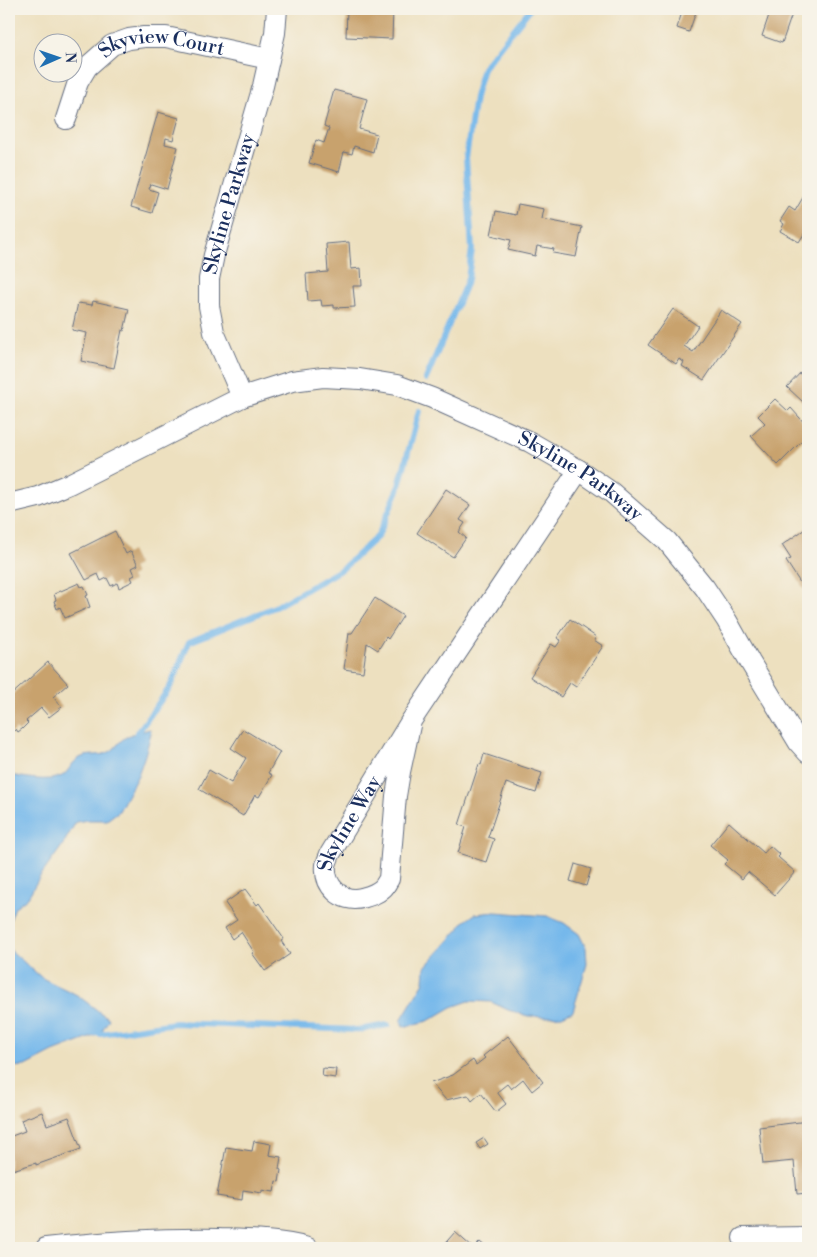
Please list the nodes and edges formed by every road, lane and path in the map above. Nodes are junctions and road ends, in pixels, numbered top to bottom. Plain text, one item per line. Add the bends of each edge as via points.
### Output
1 (277, 9) edge
2 (269, 59) junction
3 (66, 119) dead end
4 (242, 397) junction
5 (579, 470) junction
6 (9, 504) edge
7 (411, 721) junction
8 (808, 753) edge
9 (808, 1237) edge
10 (743, 1238) dead end
11 (46, 1248) edge
12 (308, 1248) edge

1 - 2 street, Skyline Parkway
2 - 3 street, Skyview Court via 166,37 128,39 112,45 87,67 78,82
2 - 4 street, Skyline Parkway via 209,279 209,306 214,332
4 - 5 street, Skyline Parkway via 292,381 323,377 360,378 397,385 522,438
4 - 6 street, Skyline Parkway via 69,484 38,497
5 - 7 street, Skyline Way
5 - 8 street, Skyline Parkway via 611,492 667,541 728,621 799,743
7 - 7 street, Skyline Way via 326,864 327,878 342,897 355,900 371,896 390,879 396,796
9 - 10 street
11 - 12 street via 183,1239 251,1240

